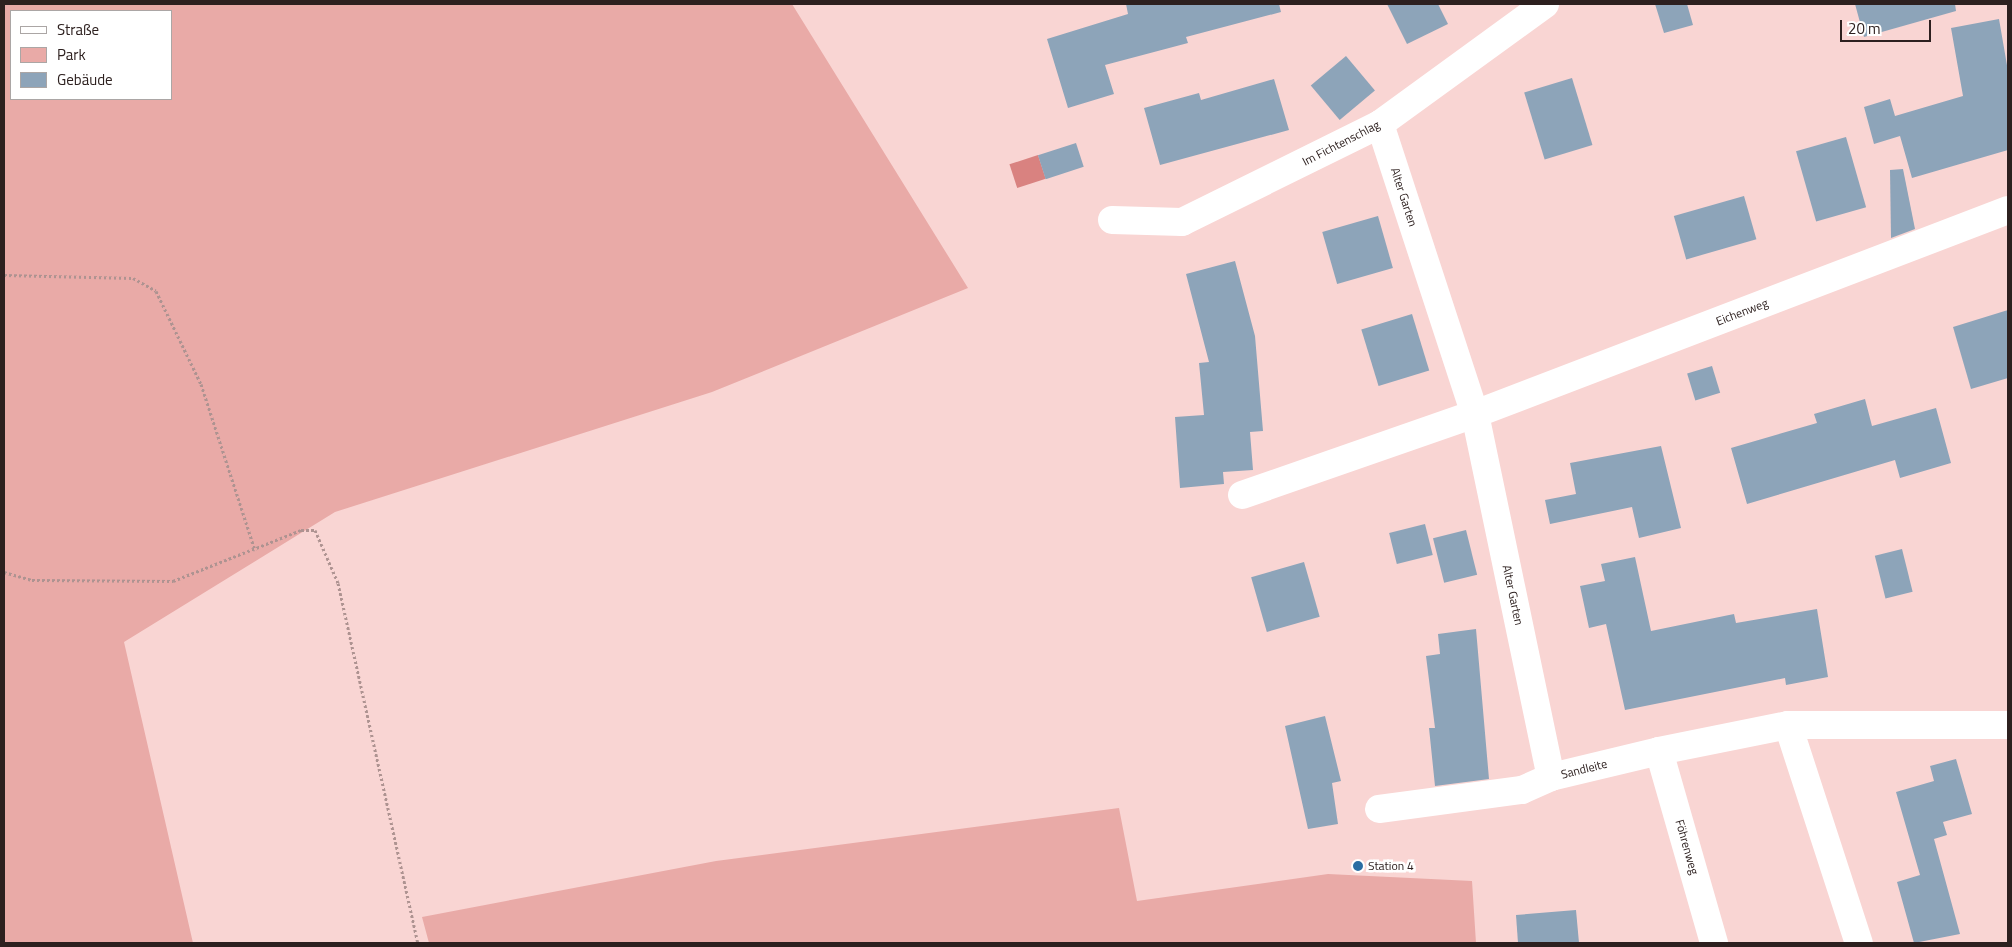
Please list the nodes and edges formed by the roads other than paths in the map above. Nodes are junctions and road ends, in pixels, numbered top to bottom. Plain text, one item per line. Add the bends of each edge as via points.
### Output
1 (1544, 4) edge
2 (1380, 124) junction
3 (2008, 210) edge
4 (1112, 220) dead end
5 (1475, 414) junction
6 (1242, 495) dead end
7 (1788, 725) junction
8 (2008, 725) edge
9 (1659, 751) junction
10 (1551, 777) junction
11 (1379, 809) dead end
12 (1714, 943) edge
13 (1859, 943) edge

1 - 2 street, Im Fichtenschlag
2 - 4 street, Im Fichtenschlag via 1182,222
2 - 5 street, Alter Garten
3 - 5 street, Eichenweg
5 - 6 street
5 - 10 street, Alter Garten
7 - 8 street, Sandleite
7 - 9 street, Sandleite
7 - 13 street
9 - 10 street, Sandleite
9 - 12 street, Föhrenweg
10 - 11 street, Sandleite via 1522,790

